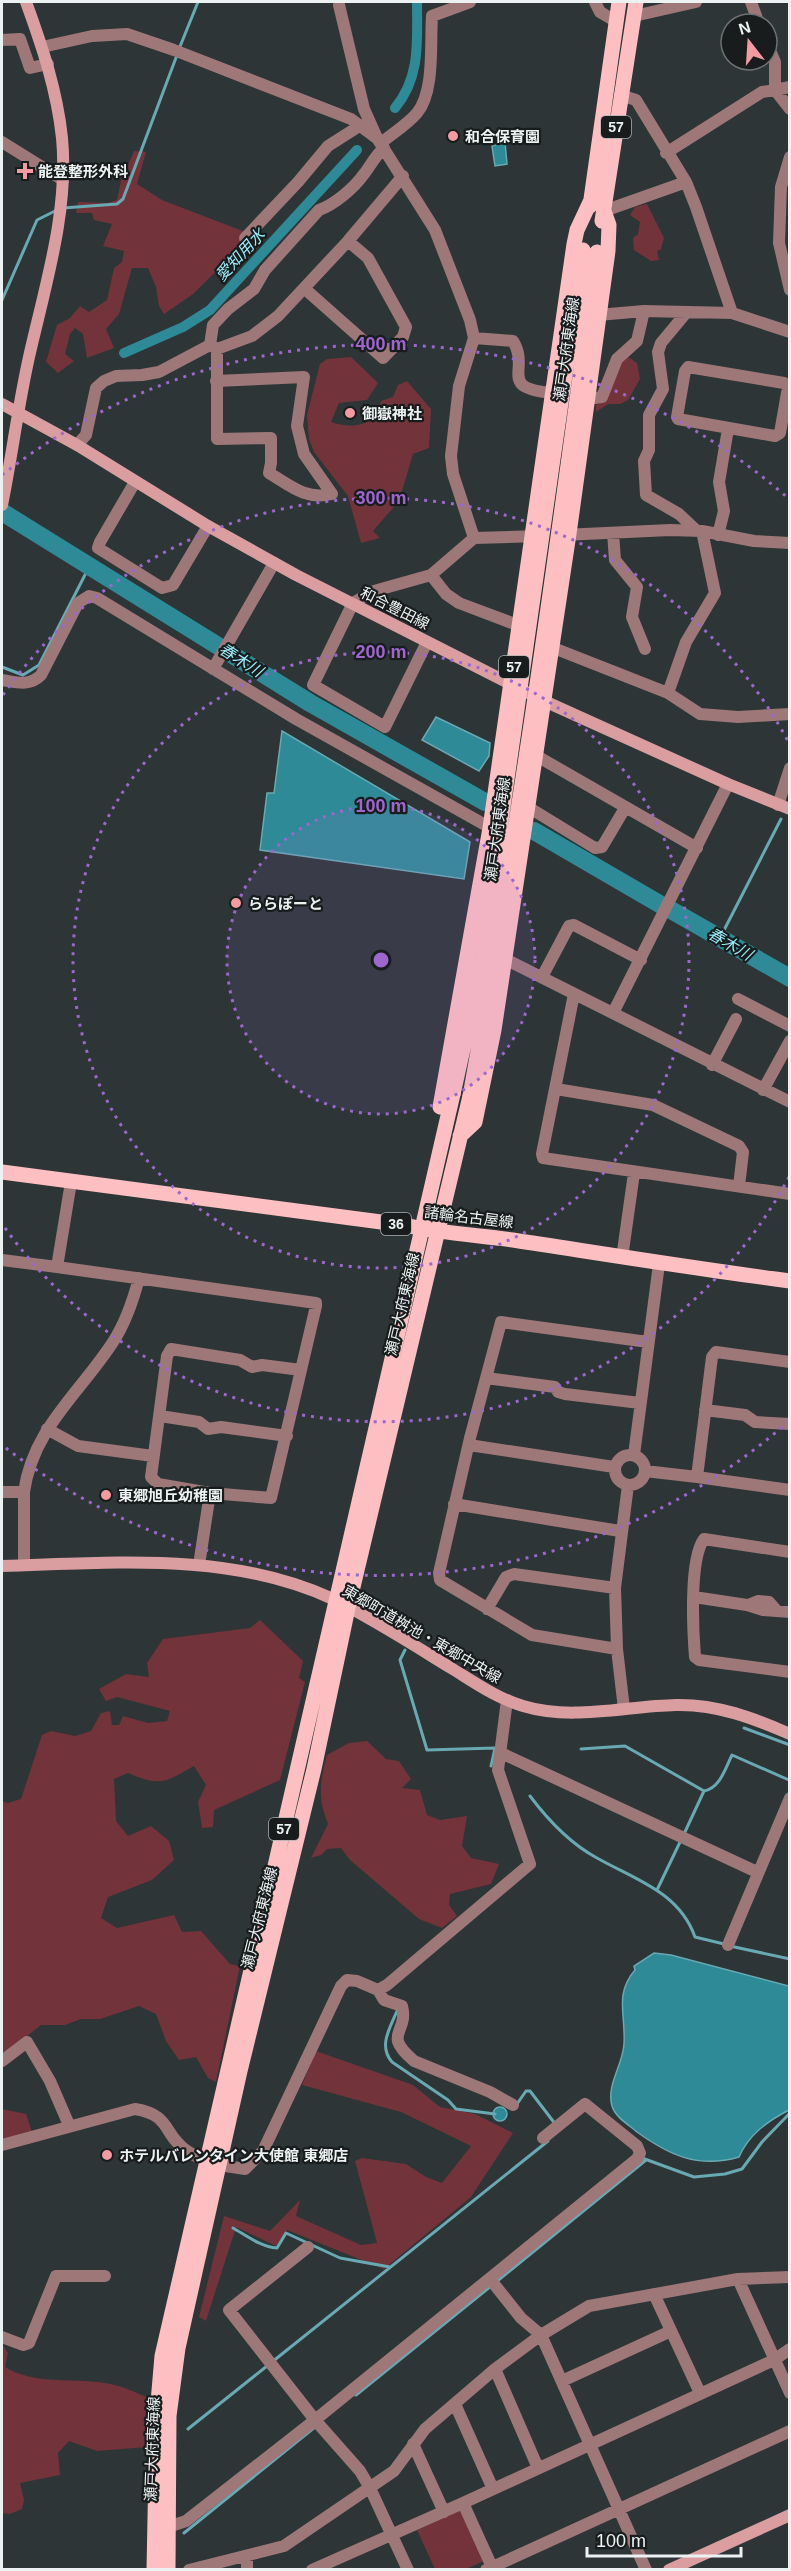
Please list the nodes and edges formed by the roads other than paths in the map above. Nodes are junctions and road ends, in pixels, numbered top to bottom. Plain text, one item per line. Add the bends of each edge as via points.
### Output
1 (26, 2) edge
2 (470, 2) edge
3 (595, 2) edge
4 (620, 2) edge
5 (696, 2) edge
6 (339, 5) dead end
7 (635, 9) edge
8 (617, 22) junction
9 (2, 40) edge
10 (42, 47) junction
11 (48, 64) junction
12 (775, 72) edge
13 (789, 87) edge
14 (776, 90) junction
15 (620, 95) junction
16 (789, 109) edge
17 (361, 125) junction
18 (2, 142) edge
19 (381, 143) junction
20 (666, 153) junction
21 (789, 157) edge
22 (403, 176) junction
23 (63, 180) junction
24 (686, 182) junction
25 (592, 198) junction
26 (604, 211) junction
27 (245, 238) dead end
28 (348, 241) junction
29 (590, 251) junction
30 (305, 289) junction
31 (789, 290) edge
32 (644, 311) junction
33 (686, 313) junction
34 (732, 313) junction
35 (598, 315) junction
36 (789, 332) edge
37 (474, 338) junction
38 (213, 347) junction
39 (216, 381) junction
40 (788, 385) edge
41 (553, 393) junction
42 (586, 399) junction
43 (2, 404) edge
44 (18, 414) junction
45 (728, 429) junction
46 (76, 445) junction
47 (135, 482) junction
48 (2, 501) edge
49 (208, 526) junction
50 (699, 531) junction
51 (613, 533) junction
52 (568, 534) junction
53 (718, 535) junction
54 (531, 536) junction
55 (474, 538) junction
56 (789, 543) edge
57 (274, 563) junction
58 (431, 575) junction
59 (353, 603) junction
60 (520, 626) junction
61 (427, 642) junction
62 (550, 647) junction
63 (645, 649) dead end
64 (215, 665) junction
65 (2, 680) edge
66 (511, 684) junction
67 (668, 693) junction
68 (542, 700) junction
69 (789, 714) edge
70 (535, 755) junction
71 (789, 768) edge
72 (728, 784) junction
73 (528, 807) junction
74 (784, 807) edge
75 (625, 808) junction
76 (490, 828) junction
77 (521, 846) junction
78 (697, 848) junction
79 (471, 942) junction
80 (504, 959) junction
81 (640, 960) junction
82 (542, 977) junction
83 (574, 993) junction
84 (738, 999) dead end
85 (613, 1013) junction
86 (736, 1019) dead end
87 (789, 1026) edge
88 (789, 1041) edge
89 (712, 1065) junction
90 (556, 1089) junction
91 (763, 1090) junction
92 (789, 1102) edge
93 (442, 1137) junction
94 (460, 1137) junction
95 (2, 1172) edge
96 (634, 1173) junction
97 (71, 1182) junction
98 (739, 1186) junction
99 (789, 1194) edge
100 (421, 1229) junction
101 (437, 1233) junction
102 (622, 1258) junction
103 (2, 1260) edge
104 (659, 1264) junction
105 (57, 1267) junction
106 (139, 1278) junction
107 (789, 1281) edge
108 (648, 1342) junction
109 (789, 1362) edge
110 (301, 1370) junction
111 (486, 1378) junction
112 (640, 1403) junction
113 (705, 1410) junction
114 (160, 1416) junction
115 (789, 1424) edge
116 (47, 1429) junction
117 (287, 1436) junction
118 (469, 1445) junction
119 (634, 1455) junction
120 (153, 1456) junction
121 (614, 1467) junction
122 (645, 1471) junction
123 (697, 1477) junction
124 (628, 1485) junction
125 (789, 1490) edge
126 (2, 1492) edge
127 (24, 1492) junction
128 (210, 1493) junction
129 (454, 1504) junction
130 (621, 1531) junction
131 (789, 1552) edge
132 (24, 1565) junction
133 (199, 1565) junction
134 (2, 1566) edge
135 (615, 1588) junction
136 (694, 1597) junction
137 (341, 1604) junction
138 (487, 1609) junction
139 (789, 1612) edge
140 (617, 1649) junction
141 (789, 1672) edge
142 (507, 1701) junction
143 (624, 1709) junction
144 (789, 1734) edge
145 (501, 1753) junction
146 (789, 1798) edge
147 (757, 1872) junction
148 (728, 1945) dead end
149 (378, 1990) junction
150 (2, 2061) edge
151 (513, 2105) dead end
152 (69, 2125) junction
153 (543, 2138) dead end
154 (2, 2145) edge
155 (212, 2163) junction
156 (308, 2247) dead end
157 (105, 2276) dead end
158 (789, 2277) edge
159 (738, 2278) junction
160 (490, 2279) junction
161 (654, 2294) junction
162 (671, 2331) junction
163 (541, 2335) junction
164 (2, 2337) edge
165 (789, 2349) edge
166 (774, 2360) junction
167 (495, 2368) junction
168 (562, 2381) junction
169 (700, 2393) junction
170 (789, 2393) edge
171 (455, 2404) junction
172 (315, 2420) junction
173 (789, 2432) edge
174 (412, 2444) junction
175 (590, 2444) junction
176 (538, 2468) junction
177 (370, 2488) junction
178 (493, 2489) junction
179 (463, 2504) junction
180 (618, 2508) junction
181 (444, 2512) junction
182 (789, 2515) edge
183 (168, 2527) junction
184 (391, 2534) junction
185 (247, 2556) junction
186 (489, 2568) edge
187 (154, 2570) edge
188 (168, 2570) edge
189 (189, 2570) edge
190 (247, 2570) edge
191 (312, 2570) edge
192 (408, 2570) edge
193 (646, 2570) edge
194 (669, 2570) edge

1 - 10 street
2 - 19 street via 432,16 424,102 413,117
3 - 8 street via 600,12
4 - 8 main road, 瀬戸大府東海線 / 57
5 - 7 street
6 - 19 street via 364,109
7 - 15 main road, 瀬戸大府東海線 / 57
8 - 25 main road, 瀬戸大府東海線 / 57
9 - 11 street via 20,39 30,68
10 - 11 street
10 - 17 street via 92,36 127,34
11 - 23 street via 58,110
12 - 14 street
13 - 14 street
14 - 16 street
14 - 20 street via 762,92
15 - 20 street via 636,100
15 - 26 main road, 瀬戸大府東海線 / 57
17 - 19 street
17 - 27 street via 328,146
18 - 23 street
19 - 22 street
19 - 38 street via 363,176 328,207 319,210 265,270 254,289 213,325
20 - 24 street
21 - 31 street via 781,187 779,243
22 - 28 street
22 - 37 street via 435,230
23 - 44 street
24 - 26 street
24 - 34 street
25 - 29 main road, 瀬戸大府東海線 / 57
25 - 41 main road, 57 via 577,230
26 - 29 main road, 瀬戸大府東海線 / 57
26 - 35 main road, 57 via 609,225 608,251
28 - 30 street
28 - 30 street via 368,258 406,327 403,337 383,358
29 - 93 main road, 瀬戸大府東海線 / 57, bridge via 482,953
29 - 94 main road, 瀬戸大府東海線 / 57, bridge via 514,838
30 - 38 street via 252,336
32 - 33 street
32 - 35 street
32 - 42 street via 637,341 617,359 602,397
33 - 34 street
33 - 50 street via 658,351 663,389 649,415 649,450 643,479 646,495
34 - 36 street
35 - 42 main road, 57
37 - 41 street via 513,341 518,349 518,378 524,387
37 - 55 street via 459,386 451,456
38 - 39 street
38 - 46 street via 159,372 104,381 96,388 86,435
39 - 39 street via 217,439 271,438 269,473 308,496 332,494 304,454 297,419 304,377
40 - 45 street via 780,433 775,436
40 - 45 street via 688,367 677,417
41 - 54 main road, 57
42 - 52 main road, 57
43 - 44 street, 和合豊田線
44 - 46 street, 和合豊田線
44 - 48 street
45 - 53 street via 719,482 724,511
46 - 47 street, 和合豊田線
47 - 49 street, 和合豊田線
47 - 49 street via 98,548 162,588 173,585
49 - 57 street, 和合豊田線
50 - 51 street
50 - 53 street
50 - 67 street via 715,593 686,642
51 - 52 street
51 - 63 street via 615,560 637,587 632,617
52 - 54 street
52 - 62 main road, 57
53 - 56 street
54 - 55 street
54 - 60 main road, 57
55 - 58 street
57 - 59 street, 和合豊田線
57 - 64 street
58 - 59 street via 374,591
58 - 60 street via 459,603
59 - 61 street, 和合豊田線
59 - 61 street via 313,685 385,727
60 - 66 main road, 57
61 - 66 street, 和合豊田線
62 - 67 street
62 - 68 main road, 57
64 - 65 street via 89,596 78,603 36,680
64 - 76 street via 296,719
66 - 68 street, 和合豊田線
66 - 76 main road, 57
67 - 69 street via 700,714
68 - 70 main road, 57
68 - 72 street, 和合豊田線
70 - 73 main road, 57
70 - 75 street
71 - 74 street
72 - 74 street, 和合豊田線
72 - 78 street
73 - 75 street via 595,848 602,847
73 - 77 main road, 57
75 - 78 street
76 - 77 street
76 - 79 main road, 57
77 - 80 main road, 57
78 - 81 street
79 - 80 street
79 - 93 main road, 57 via 439,1117
80 - 82 street
80 - 94 main road, 57 via 475,1122
81 - 82 street via 574,925 569,926
81 - 85 street
82 - 83 street
83 - 85 street
83 - 90 street
84 - 87 street
85 - 89 street
86 - 89 street
88 - 91 street
89 - 91 street
90 - 96 street via 543,1158
90 - 98 street via 653,1105 739,1146 743,1152
91 - 92 street
93 - 100 main road, 瀬戸大府東海線 / 57
94 - 101 main road, 瀬戸大府東海線 / 57
95 - 97 main road, 諸輪名古屋線 / 36
96 - 98 street
96 - 102 street
97 - 100 main road, 諸輪名古屋線 / 36
97 - 105 street
98 - 99 street
100 - 101 main road, 諸輪名古屋線 / 36
100 - 137 main road, 瀬戸大府東海線 / 57
101 - 102 main road, 諸輪名古屋線 / 36
101 - 137 main road, 瀬戸大府東海線 / 57
102 - 104 main road, 諸輪名古屋線 / 36
103 - 105 street
104 - 107 main road, 諸輪名古屋線 / 36
104 - 108 street
105 - 106 street
106 - 110 street via 314,1302
106 - 116 street via 128,1316 114,1341
108 - 111 street via 506,1321 499,1325
108 - 112 street
109 - 113 street via 716,1352
110 - 114 street via 252,1366 240,1360 171,1349
110 - 117 street
111 - 112 street
111 - 118 street
112 - 119 street
113 - 115 street via 745,1415 755,1422
113 - 123 street
114 - 117 street via 199,1422 208,1429 221,1427
114 - 120 street
116 - 120 street via 78,1446
116 - 127 street via 32,1456
117 - 128 street via 271,1498
118 - 121 street
118 - 129 street
119 - 121 street via 619,1458
119 - 122 street via 642,1461
120 - 128 street via 153,1483
121 - 124 street via 616,1477
122 - 123 street
122 - 124 street via 637,1483
123 - 125 street
124 - 130 street
126 - 127 street
127 - 132 street
128 - 133 street
129 - 130 street
129 - 138 street via 439,1577
130 - 135 street
131 - 136 street via 704,1539 700,1544
132 - 133 street, 東郷町道桝池・東郷中央線
132 - 134 street, 東郷町道桝池・東郷中央線
133 - 137 street, 東郷町道桝池・東郷中央線 via 267,1576
135 - 138 street via 514,1574 506,1577
135 - 140 street
136 - 139 street via 748,1605 757,1610
136 - 141 street via 695,1657
137 - 142 street, 東郷町道桝池・東郷中央線
137 - 155 main road, 瀬戸大府東海線 / 57 via 316,1692
138 - 140 street via 532,1635
140 - 143 street
142 - 143 street, 東郷町道桝池・東郷中央線 via 570,1713
142 - 145 street
143 - 144 street, 東郷町道桝池・東郷中央線 via 677,1705 715,1708 753,1718
145 - 147 street
145 - 149 street via 500,1780 530,1864
146 - 147 street
147 - 148 street
149 - 151 street via 384,2000 402,2006 404,2014 397,2038 404,2053
149 - 155 street via 357,1981 347,1980 341,1986 263,2151 245,2169
150 - 152 street via 27,2042
152 - 154 street
152 - 155 street via 135,2109 151,2112 186,2150
153 - 160 street via 585,2104 637,2146 640,2153
155 - 183 main road, 瀬戸大府東海線 / 57 via 169,2416
155 - 187 main road, 瀬戸大府東海線 / 57 via 162,2356
156 - 172 street via 229,2310
157 - 164 street via 56,2276 29,2343 23,2345
158 - 159 street
159 - 161 street
159 - 166 street
160 - 163 street via 521,2318
160 - 172 street
161 - 162 street
161 - 163 street via 589,2306
162 - 168 street
162 - 169 street
163 - 167 street
163 - 168 street
165 - 166 street
166 - 169 street
166 - 170 street
167 - 171 street
167 - 176 street
168 - 175 street
169 - 175 street
171 - 174 street
171 - 178 street
172 - 177 street
172 - 183 street via 186,2521
173 - 180 street
174 - 177 street via 394,2471
174 - 181 street
175 - 176 street
175 - 180 street
176 - 178 street
177 - 184 street
177 - 185 street via 284,2546
178 - 179 street
179 - 181 street
179 - 186 street
180 - 186 street
180 - 193 street
181 - 184 street
182 - 194 street
183 - 188 main road, 瀬戸大府東海線 / 57
184 - 191 street
184 - 192 street
185 - 189 street
185 - 190 street

